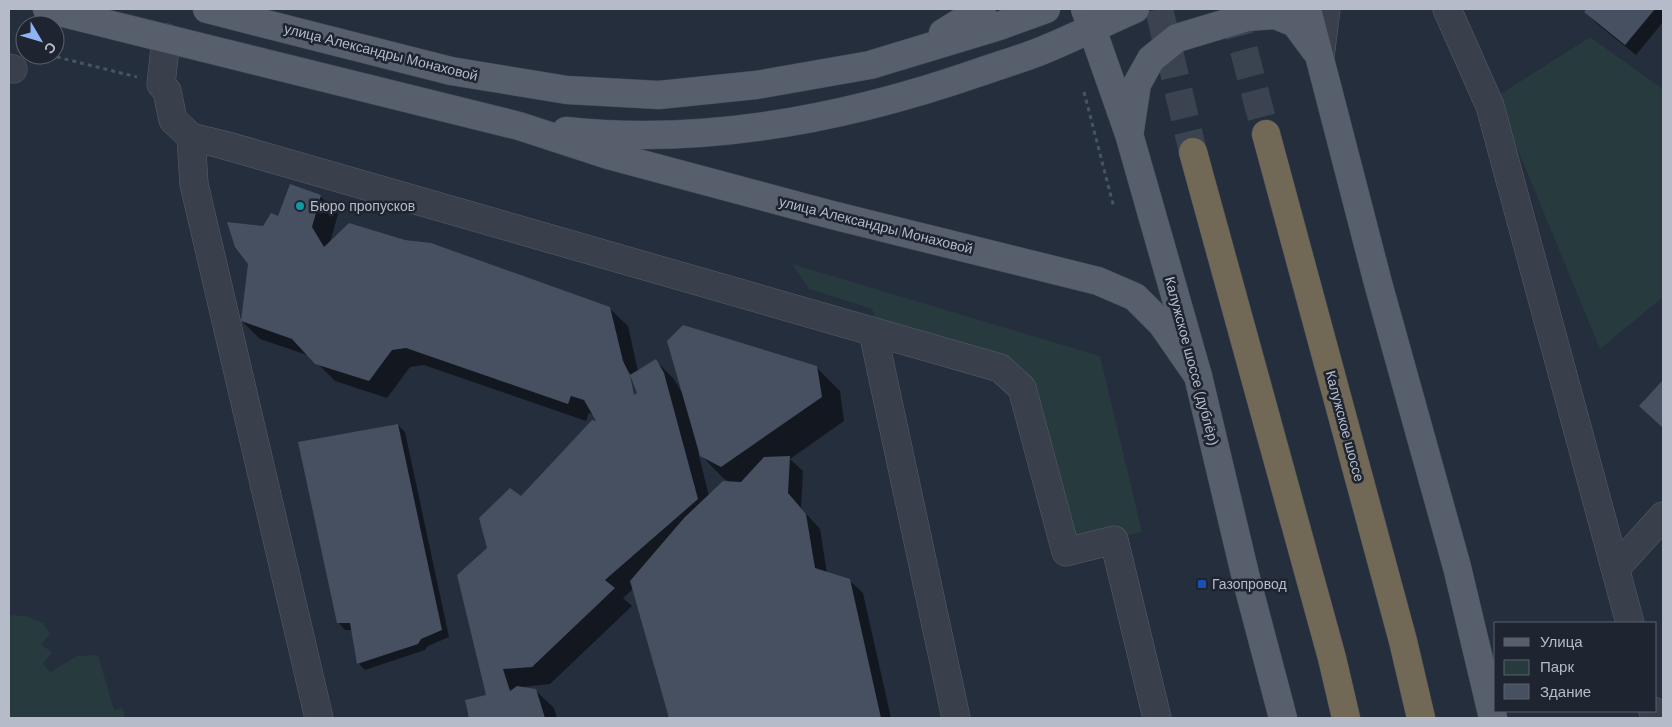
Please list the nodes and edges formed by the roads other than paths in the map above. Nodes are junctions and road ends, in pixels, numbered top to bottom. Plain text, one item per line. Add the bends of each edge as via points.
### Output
1 (47, 9) edge
2 (207, 9) edge
3 (982, 9) edge
4 (1135, 9) edge
5 (1307, 9) edge
6 (1326, 9) edge
7 (1447, 9) edge
8 (1036, 12) edge
9 (1089, 18) edge
10 (166, 38) junction
11 (910, 53) junction
12 (1320, 57) junction
13 (519, 126) junction
14 (1129, 134) junction
15 (1266, 134) tunnel mouth
16 (191, 137) junction
17 (1193, 152) tunnel mouth
18 (873, 332) junction
19 (1198, 376) junction
20 (1663, 516) edge
21 (1616, 568) junction
22 (1630, 622) edge
23 (319, 718) edge
24 (956, 718) edge
25 (1157, 718) edge
26 (1283, 718) edge
27 (1346, 718) edge
28 (1421, 718) edge
29 (1493, 718) edge

1 - 10 main road, улица Александры Монаховой
2 - 11 main road, улица Александры Монаховой via 451,71 567,90 658,95 756,85 870,65
3 - 11 main road
4 - 9 main road, улица Александры Монаховой
5 - 12 main road
6 - 12 street
7 - 21 street via 1490,106
8 - 11 main road, улица Александры Монаховой
9 - 13 main road, улица Александры Монаховой via 1040,51 931,89 839,113 773,125 674,135 588,133
9 - 14 main road, Калужское шоссе (дублёр)
10 - 13 main road, улица Александры Монаховой
10 - 16 street via 162,84 173,120
12 - 14 main road via 1295,23 1275,15 1247,18 1177,38 1151,59 1137,84
12 - 29 main road via 1457,567
13 - 19 main road, улица Александры Монаховой via 618,158 1098,281 1134,297 1162,324
14 - 19 main road, Калужское шоссе (дублёр)
15 - 28 highway, Калужское шоссе
16 - 18 street
16 - 23 street via 194,184
17 - 27 highway
18 - 24 street
18 - 25 street via 1000,368 1022,388 1066,552 1114,540
19 - 26 main road, Калужское шоссе (дублёр) via 1242,564
20 - 21 street
21 - 22 street

